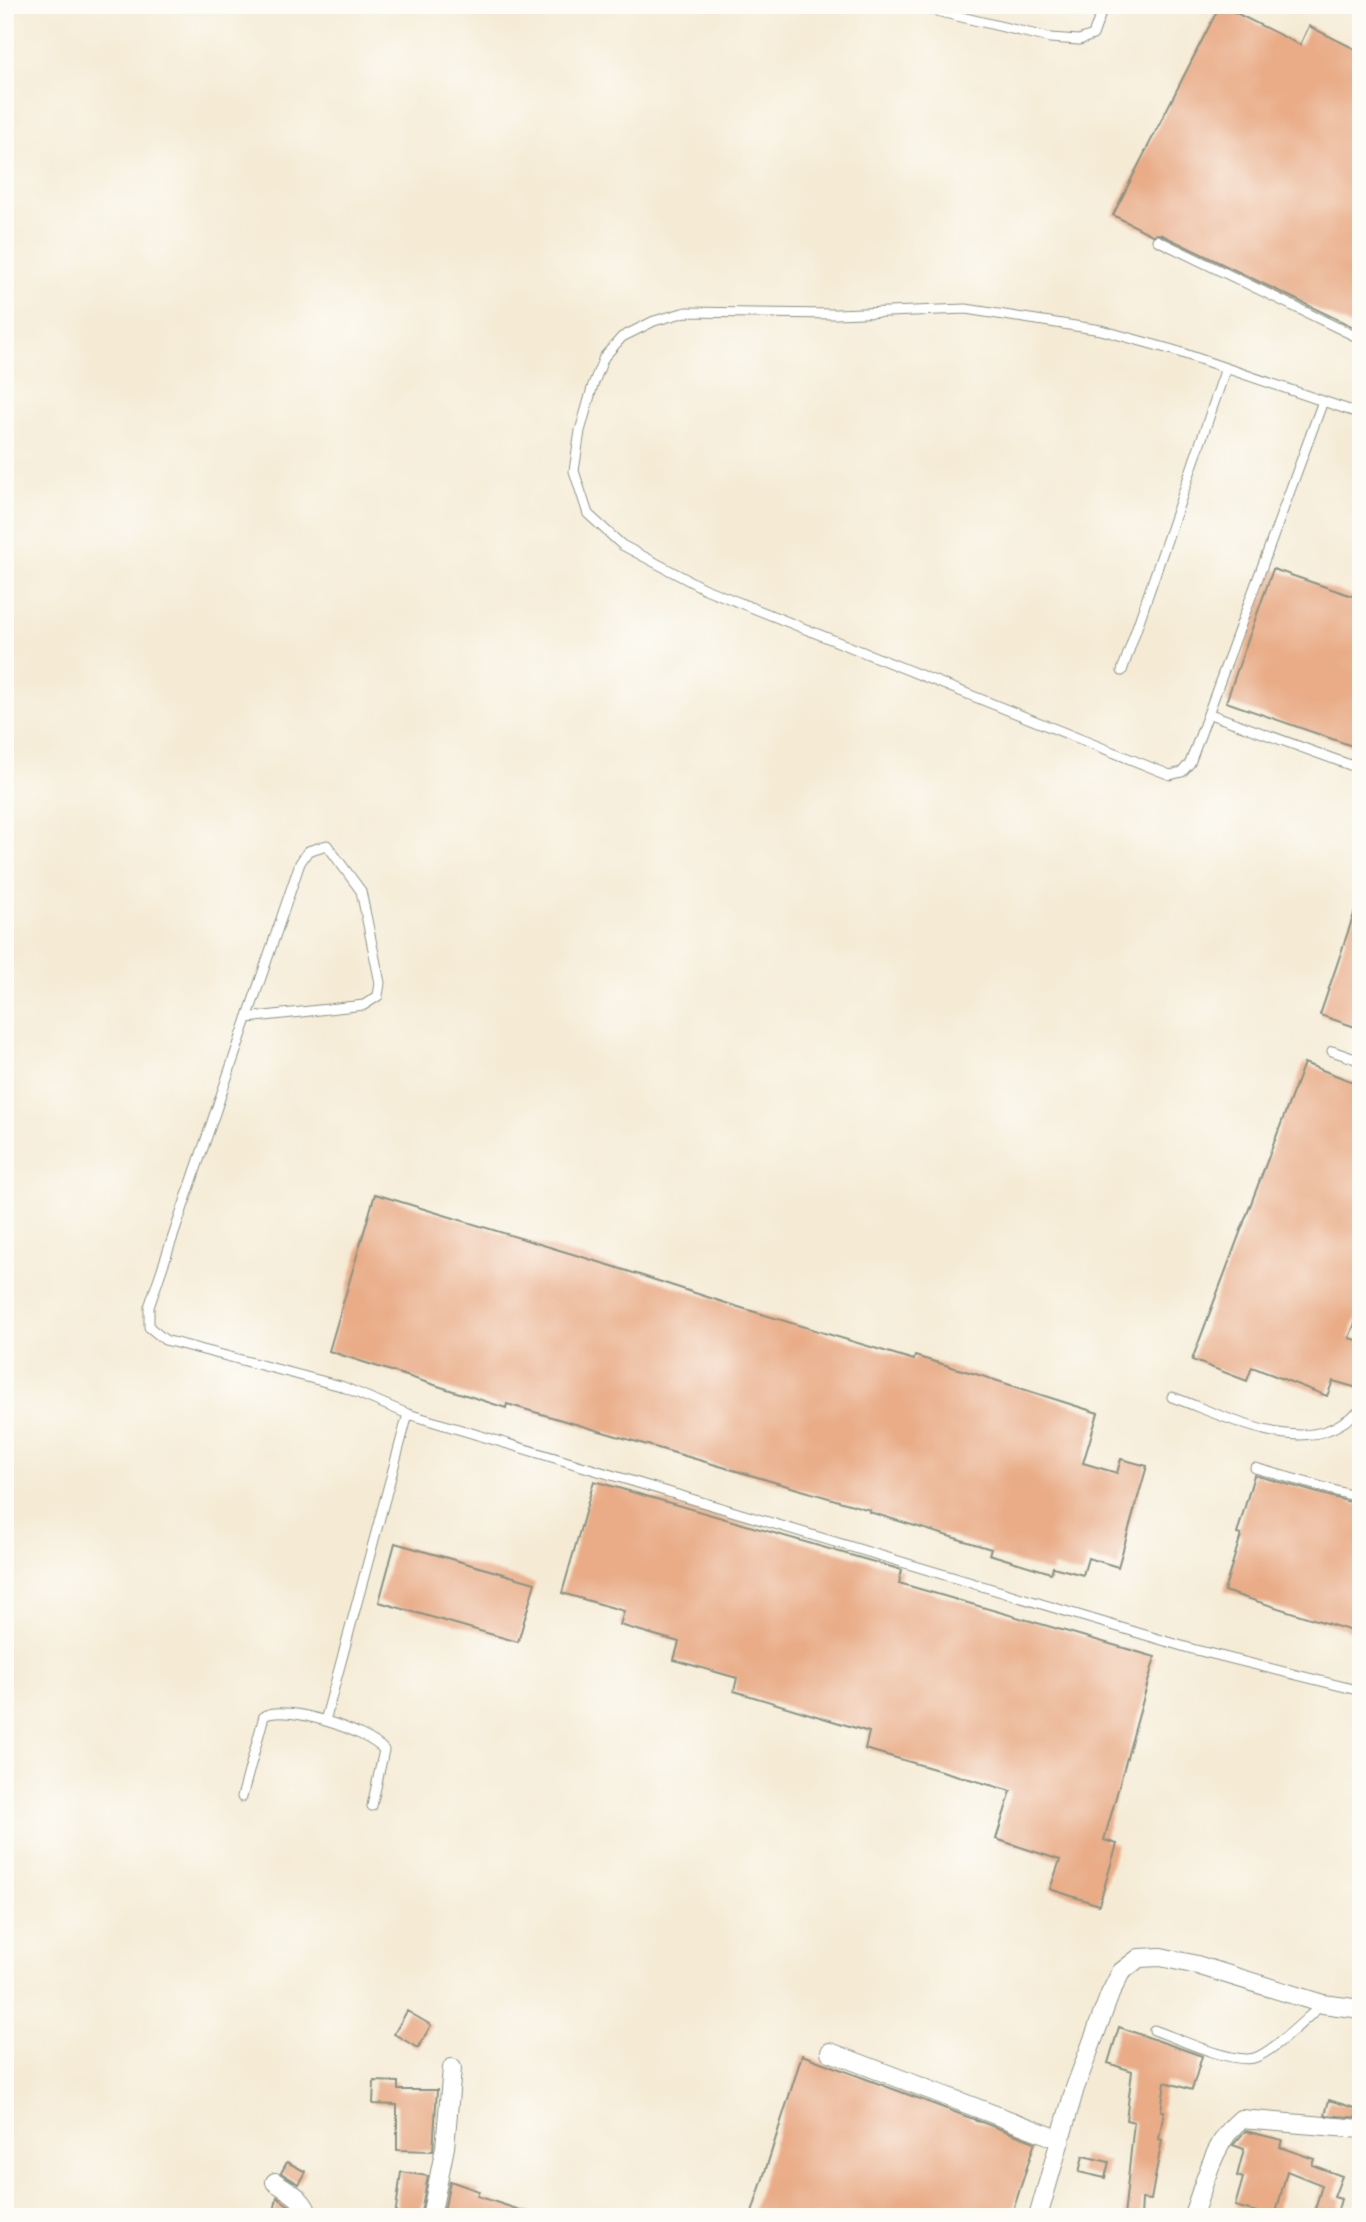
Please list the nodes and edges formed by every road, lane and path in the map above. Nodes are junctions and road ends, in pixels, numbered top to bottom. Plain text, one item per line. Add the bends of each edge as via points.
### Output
1 (911, 5) edge
2 (1104, 5) edge
3 (1157, 240) dead end
4 (1361, 339) edge
5 (1226, 368) junction
6 (1323, 401) junction
7 (1361, 414) edge
8 (1122, 671) dead end
9 (1210, 714) junction
10 (1361, 769) edge
11 (247, 1018) junction
12 (1332, 1051) dead end
13 (1361, 1061) edge
14 (1172, 1397) dead end
15 (1361, 1410) edge
16 (408, 1414) junction
17 (1255, 1468) dead end
18 (1361, 1498) edge
19 (1361, 1690) edge
20 (325, 1721) junction
21 (242, 1797) dead end
22 (372, 1806) dead end
23 (1323, 2004) junction
24 (1361, 2010) edge
25 (1154, 2030) dead end
26 (830, 2052) dead end
27 (452, 2068) dead end
28 (1361, 2129) edge
29 (1061, 2140) junction
30 (275, 2182) dead end
31 (309, 2217) edge
32 (430, 2217) edge
33 (1038, 2217) edge
34 (1192, 2217) edge

1 - 2 lane via 1050,38 1079,40 1093,35
3 - 4 lane
5 - 6 lane
5 - 8 lane
5 - 9 lane via 1101,330 966,309 836,314 686,312 622,337 604,357 580,430 574,471 588,514 622,545 703,587 1170,775 1182,772 1190,763
6 - 7 lane
6 - 9 lane
9 - 10 lane
11 - 11 lane via 300,863 308,851 327,845 361,891 380,983 378,996 364,1005
11 - 16 lane via 149,1307 149,1327 165,1340 341,1386
12 - 13 lane
14 - 15 lane via 1253,1427 1289,1435 1328,1430
16 - 19 lane via 1180,1646
16 - 20 lane
17 - 18 lane
20 - 21 lane via 280,1712 264,1716
20 - 22 lane via 367,1736 384,1750
23 - 24 street
23 - 25 lane via 1255,2058 1237,2059
23 - 29 street via 1197,1965 1161,1956 1139,1958 1121,1972 1110,1994
26 - 29 street
27 - 32 street via 445,2147
28 - 34 street via 1241,2119 1221,2142
29 - 33 street
30 - 31 street via 299,2198

